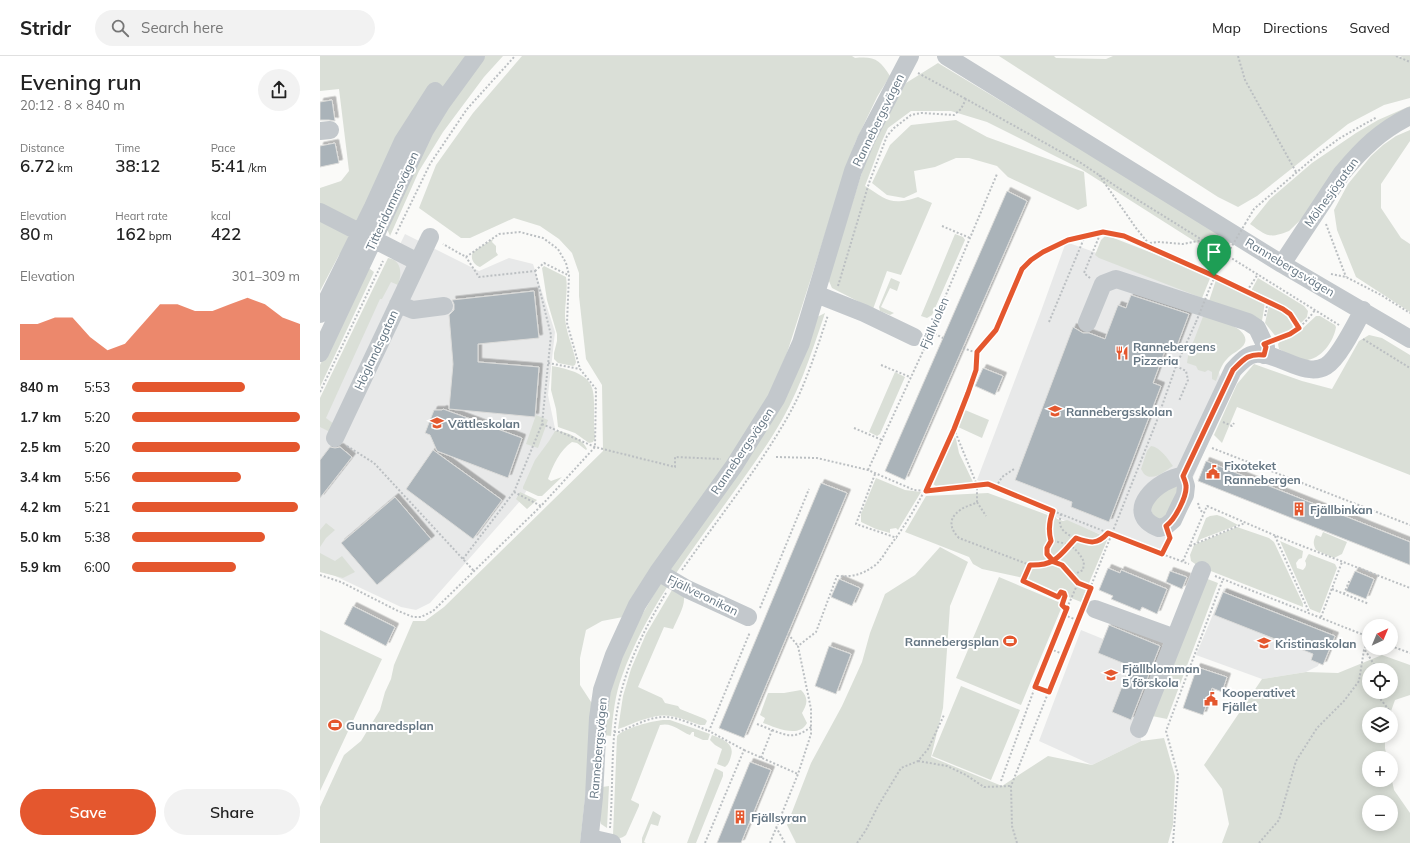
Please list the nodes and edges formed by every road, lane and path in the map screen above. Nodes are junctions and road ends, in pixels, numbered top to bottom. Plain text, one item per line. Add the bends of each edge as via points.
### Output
1 (463, 56) edge
2 (476, 56) edge
3 (514, 56) edge
4 (910, 56) edge
5 (946, 56) edge
6 (1238, 56) edge
7 (1396, 56) edge
8 (1410, 62) edge
9 (916, 73) dead end
10 (966, 99) junction
11 (1380, 116) dead end
12 (1410, 116) edge
13 (1296, 172) junction
14 (997, 174) dead end
15 (1098, 174) junction
16 (1320, 206) junction
17 (320, 212) edge
18 (942, 226) dead end
19 (1101, 232) junction
20 (366, 236) junction
21 (1085, 236) junction
22 (430, 237) joint
23 (970, 238) junction
24 (1203, 240) junction
25 (1149, 243) junction
26 (1141, 244) junction
27 (389, 248) junction
28 (1154, 249) junction
29 (466, 257) junction
30 (418, 262) junction
31 (1282, 264) junction
32 (535, 271) junction
33 (1327, 272) dead end
34 (1258, 274) junction
35 (568, 275) junction
36 (1214, 276) junction
37 (1346, 277) junction
38 (1101, 288) junction
39 (1247, 291) junction
40 (816, 294) junction
41 (833, 300) junction
42 (398, 304) junction
43 (444, 306) dead end
44 (1316, 310) junction
45 (1363, 310) junction
46 (1410, 313) edge
47 (320, 314) edge
48 (1049, 322) dead end
49 (1087, 323) dead end
50 (1299, 328) junction
51 (931, 332) junction
52 (1351, 332) junction
53 (943, 338) dead end
54 (1410, 339) edge
55 (923, 340) junction
56 (963, 348) dead end
57 (1264, 349) junction
58 (977, 352) junction
59 (320, 353) edge
60 (548, 363) junction
61 (881, 365) dead end
62 (1176, 366) junction
63 (1410, 368) edge
64 (580, 369) junction
65 (910, 378) junction
66 (320, 392) edge
67 (1179, 401) dead end
68 (542, 424) junction
69 (854, 428) dead end
70 (954, 429) junction
71 (335, 438) dead end
72 (882, 440) junction
73 (1199, 445) junction
74 (596, 447) junction
75 (776, 457) dead end
76 (722, 459) dead end
77 (374, 463) dead end
78 (1014, 468) dead end
79 (868, 470) junction
80 (876, 474) junction
81 (1183, 476) junction
82 (977, 485) junction
83 (996, 487) junction
84 (809, 488) dead end
85 (926, 491) junction
86 (514, 492) junction
87 (977, 502) junction
88 (541, 506) junction
89 (1053, 511) junction
90 (1061, 514) junction
91 (986, 516) dead end
92 (1246, 523) junction
93 (1410, 525) edge
94 (1166, 526) junction
95 (1108, 533) junction
96 (1112, 534) junction
97 (1274, 535) junction
98 (897, 538) junction
99 (1076, 538) junction
100 (1051, 541) junction
101 (1070, 545) junction
102 (1190, 546) junction
103 (1162, 554) junction
104 (463, 559) junction
105 (1183, 561) junction
106 (1054, 562) junction
107 (1342, 562) junction
108 (1030, 565) junction
109 (1202, 570) junction
110 (474, 571) junction
111 (658, 572) junction
112 (1071, 574) junction
113 (320, 575) edge
114 (1223, 579) junction
115 (1350, 579) dead end
116 (674, 582) junction
117 (1078, 583) junction
118 (1091, 588) junction
119 (1410, 588) edge
120 (1332, 589) junction
121 (1344, 594) junction
122 (1369, 604) dead end
123 (1087, 607) junction
124 (1067, 608) junction
125 (1309, 612) junction
126 (1064, 615) junction
127 (753, 618) junction
128 (1321, 618) junction
129 (1077, 620) junction
130 (788, 634) dead end
131 (1362, 635) edge
132 (1175, 638) junction
133 (798, 646) junction
134 (1050, 649) junction
135 (1398, 649) edge
136 (1410, 653) edge
137 (1063, 654) junction
138 (1363, 655) edge
139 (1035, 687) junction
140 (1049, 692) junction
141 (1380, 699) edge
142 (1387, 707) edge
143 (944, 715) dead end
144 (757, 724) dead end
145 (811, 727) junction
146 (1139, 729) dead end
147 (772, 730) junction
148 (709, 731) junction
149 (614, 732) junction
150 (744, 750) junction
151 (761, 758) junction
152 (918, 761) junction
153 (798, 774) junction
154 (1001, 781) dead end
155 (1011, 786) junction
156 (776, 827) junction
157 (589, 840) edge
158 (610, 842) edge
159 (705, 843) edge
160 (770, 843) edge
161 (785, 843) edge
162 (857, 843) edge
163 (1017, 843) edge
164 (1173, 843) edge
165 (1259, 843) edge

1 - 20 street, Titteridammsvägen via 441,83 402,141
2 - 20 street, Titteridammsvägen via 441,104
3 - 27 path via 467,109 430,164
4 - 40 street, Rannebergsvägen via 866,140 853,171
5 - 31 street, Rannebergsvägen
6 - 13 path via 1245,80
7 - 8 path
9 - 10 path
10 - 15 path
10 - 41 path via 954,115 911,115 887,136 869,183
11 - 13 path via 1340,138
12 - 16 street, Mölnesjögatan via 1392,125 1366,147 1342,173
13 - 36 path, bridge via 1254,209
14 - 23 path, Fjällviolen
15 - 24 path
15 - 25 path
16 - 31 street, Mölnesjögatan
16 - 37 path
17 - 20 street
18 - 23 path
19 - 21 path
19 - 26 path via 1124,236
19 - 38 path via 1084,273
20 - 27 street
20 - 47 street, Titteridammsvägen
20 - 59 street, Titteridammsvägen
21 - 48 path
21 - 58 path via 1068,240 1043,252 1022,269 996,330
22 - 29 path
22 - 30 street, Höglandsgatan
23 - 51 path, Fjällviolen
24 - 25 path via 1183,244
24 - 34 path
25 - 26 path
25 - 28 path
26 - 28 path
27 - 30 street
27 - 66 path
28 - 36 path
29 - 32 path via 480,277
29 - 35 path via 499,234 520,232 543,238 558,249 566,263
30 - 42 street, Höglandsgatan
31 - 45 street, Rannebergsvägen
32 - 35 path via 544,263
32 - 60 path via 551,335
33 - 37 path
34 - 39 path
34 - 44 path
35 - 64 path via 567,323
36 - 39 path
36 - 62 path, bridge
37 - 46 path
38 - 49 street
38 - 57 street via 1103,284 1116,279 1248,322 1257,328
39 - 50 path via 1283,309 1290,314
40 - 41 street, Fjällviolen
40 - 111 street, Rannebergsvägen via 801,343 776,399 734,466
41 - 55 street, Fjällviolen
41 - 116 path via 813,360 793,408 758,464
42 - 43 street via 413,310
42 - 71 street, Höglandsgatan
44 - 50 path
44 - 52 path
45 - 52 street
45 - 54 street, Rannebergsvägen
50 - 57 path
51 - 53 path
51 - 55 path, Fjällviolen
52 - 57 street via 1334,359 1316,371
52 - 63 path
55 - 65 path, Fjällviolen
56 - 58 path
57 - 73 street via 1246,357 1233,370
58 - 70 path via 976,370
60 - 64 path
60 - 68 path
61 - 65 path
62 - 67 path via 1186,371 1188,380
62 - 96 path
64 - 74 path via 596,389
65 - 72 path, Fjällviolen
68 - 74 path
68 - 86 path
69 - 72 path
70 - 82 path
70 - 85 path
72 - 79 path, Fjällviolen
73 - 81 street
73 - 93 path
74 - 76 path via 675,467 675,457
74 - 88 path
75 - 79 path via 817,458
77 - 104 path
78 - 83 path via 1002,477
79 - 80 path
80 - 85 path via 914,490
80 - 98 path via 856,524
81 - 94 street via 1185,495 1173,520
81 - 94 street via 1159,486 1144,502 1142,516 1159,528
82 - 83 path via 988,484
82 - 85 path
82 - 87 path
83 - 89 path
84 - 127 path
85 - 98 path
86 - 88 path
86 - 104 path
87 - 91 path
87 - 108 path via 959,511 953,518 953,532 959,538
88 - 110 path
89 - 90 path
89 - 100 path via 1049,525
90 - 95 path
90 - 99 path via 1062,530
92 - 97 path
92 - 102 path
92 - 102 path via 1207,506
94 - 103 path via 1170,538
95 - 96 path
95 - 99 path via 1096,542
96 - 103 path
96 - 118 path
97 - 107 path
97 - 125 path
98 - 133 path via 876,565 865,572 852,577 837,576 816,632
99 - 101 path
100 - 101 path
100 - 106 path via 1047,554
101 - 106 path
101 - 112 path via 1084,562 1083,570
102 - 105 path
103 - 105 path
104 - 110 path
105 - 109 path
106 - 108 path via 1041,566
106 - 112 path via 1062,565
107 - 119 path
107 - 120 path
108 - 124 path via 1023,581 1058,597 1061,592 1064,593 1062,605
109 - 114 path
109 - 132 street
110 - 113 path via 433,611 421,617 413,617 396,610 341,582
111 - 116 street, Fjällveronikan
111 - 157 street, Rannebergsvägen via 637,605 614,655 602,690
112 - 117 path
114 - 125 path
114 - 164 path via 1166,731 1178,775
115 - 121 path
116 - 127 street, Fjällveronikan
116 - 149 path via 640,640 625,678
117 - 118 path
117 - 124 path
118 - 123 path
120 - 121 path
120 - 128 path
121 - 122 path
123 - 129 path
123 - 132 street
124 - 126 path
125 - 128 path
126 - 129 path
126 - 134 path
127 - 148 path
128 - 131 path
129 - 137 path
130 - 133 path
132 - 146 street
133 - 145 path via 811,709
134 - 137 path
134 - 139 path
135 - 136 path
137 - 140 path
138 - 165 path via 1359,681 1344,701 1317,728 1296,761 1279,820
139 - 140 path
139 - 154 path
140 - 155 path
141 - 142 path
143 - 152 path via 928,749
144 - 147 path
145 - 147 path via 801,734 786,736
145 - 153 path
147 - 151 path
148 - 149 path via 676,719 658,718
148 - 150 path
149 - 158 path
150 - 151 path
150 - 159 path
151 - 153 path
152 - 155 path via 947,766 984,788
152 - 162 path via 901,768
153 - 156 path
155 - 163 path via 1012,826
156 - 160 path
156 - 161 path
157 - 158 street

